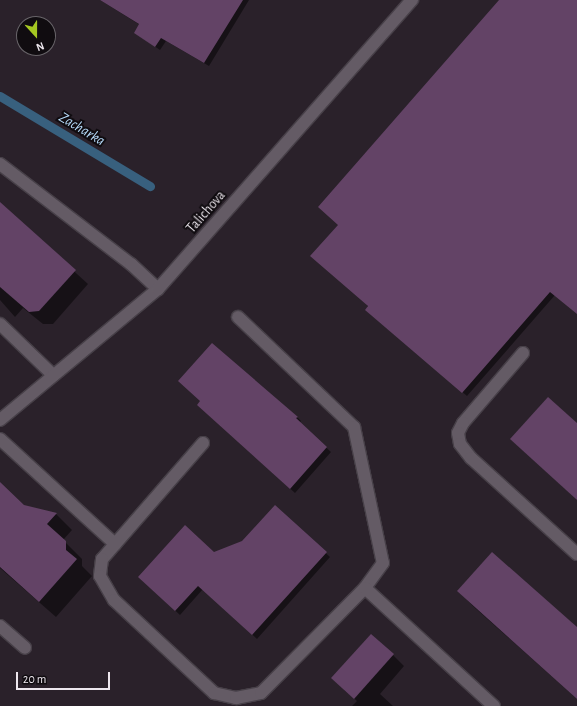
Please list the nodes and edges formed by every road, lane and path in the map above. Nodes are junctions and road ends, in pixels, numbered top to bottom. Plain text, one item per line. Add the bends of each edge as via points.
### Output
1 (412, 0) edge
2 (0, 164) edge
3 (158, 289) junction
4 (238, 316) dead end
5 (0, 324) edge
6 (523, 353) dead end
7 (53, 376) junction
8 (0, 420) edge
9 (0, 439) edge
10 (203, 443) dead end
11 (115, 544) junction
12 (577, 554) edge
13 (365, 588) junction
14 (0, 626) edge
15 (25, 648) dead end
16 (494, 706) edge

1 - 3 street, Talichova
2 - 3 street via 131,264
3 - 7 street, Talichova
4 - 13 street via 354,427 383,563
5 - 7 street
6 - 12 street via 463,423 458,433 460,444
7 - 8 street, Talichova
9 - 11 street
10 - 11 street
11 - 13 street via 102,558 100,576 114,600 214,693 236,698 261,693
13 - 16 street
14 - 15 street

